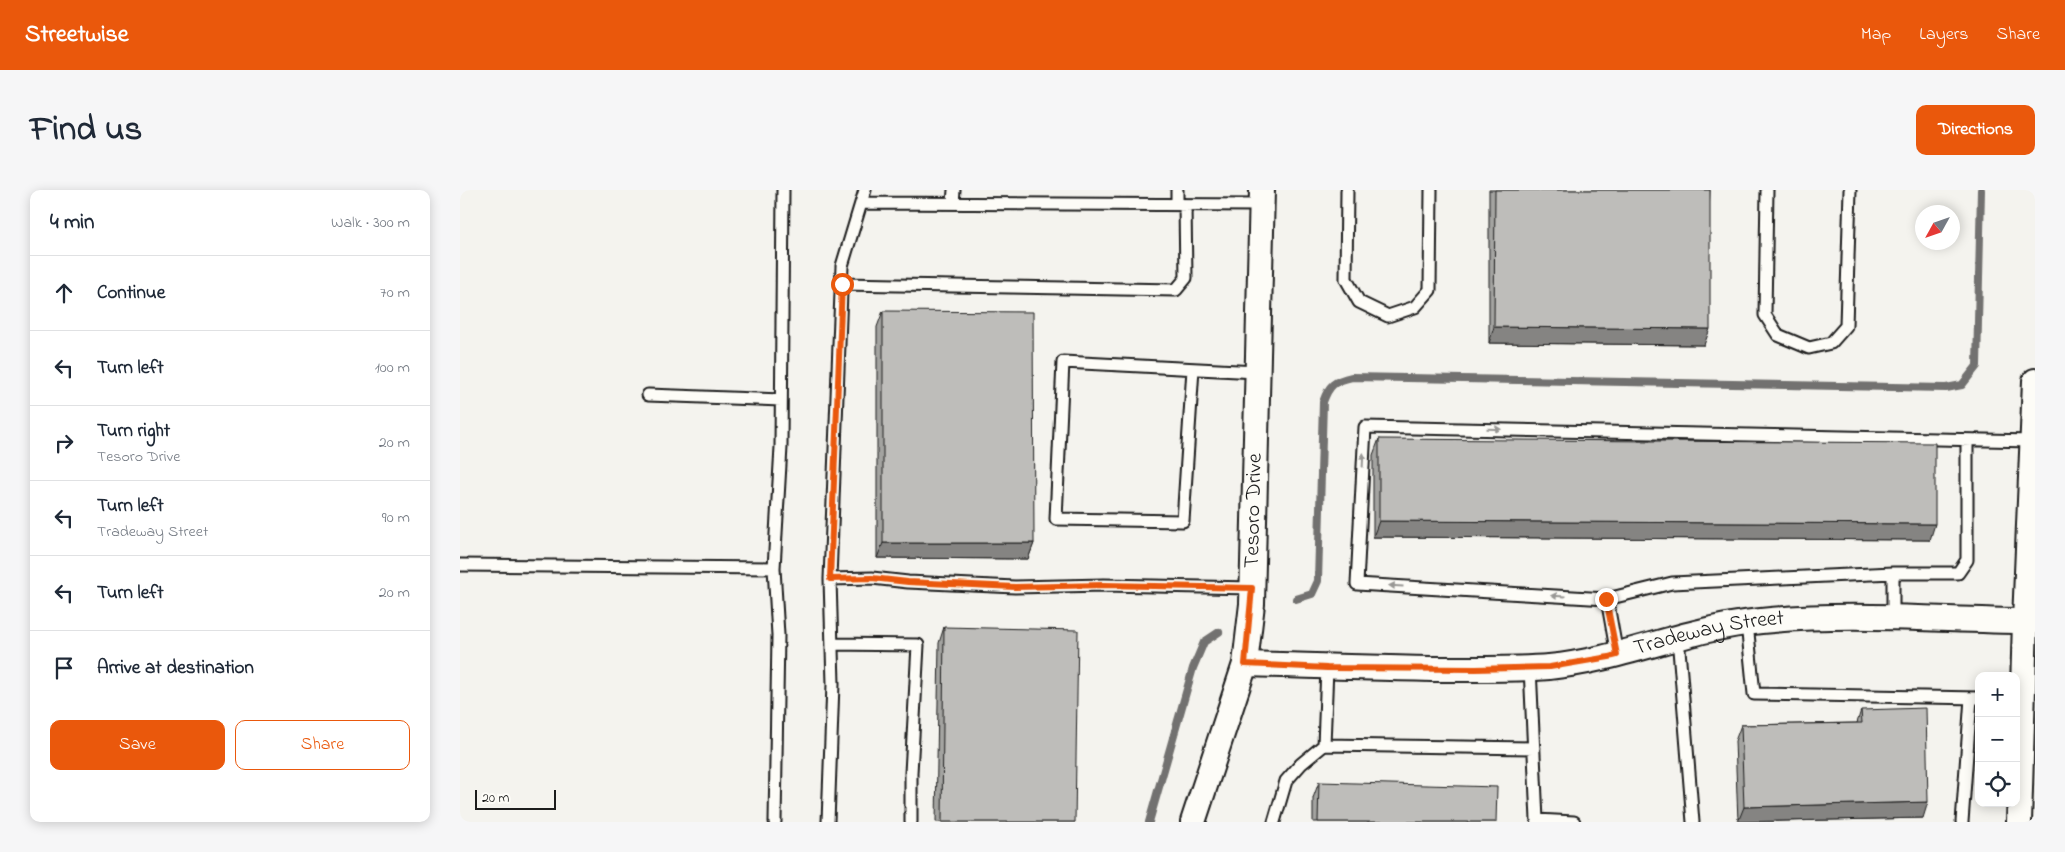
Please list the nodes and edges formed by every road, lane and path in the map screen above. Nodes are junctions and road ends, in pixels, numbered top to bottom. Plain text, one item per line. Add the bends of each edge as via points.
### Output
1 (783, 190) edge
2 (865, 190) edge
3 (954, 190) edge
4 (1178, 190) edge
5 (1347, 190) edge
6 (1431, 190) edge
7 (1767, 190) edge
8 (1850, 190) edge
9 (1262, 197) edge
10 (861, 203) junction
11 (953, 203) junction
12 (1181, 204) junction
13 (842, 284) junction
14 (1193, 369) junction
15 (1257, 372) junction
16 (2035, 381) edge
17 (648, 395) dead end
18 (782, 400) junction
19 (1967, 440) junction
20 (2032, 441) junction
21 (460, 565) edge
22 (774, 568) junction
23 (1893, 573) junction
24 (830, 579) junction
25 (1252, 588) junction
26 (1606, 599) junction
27 (1894, 618) junction
28 (2030, 622) edge
29 (1747, 623) junction
30 (1678, 637) junction
31 (832, 644) junction
32 (1617, 655) junction
33 (1245, 664) junction
34 (1530, 667) junction
35 (1327, 668) junction
36 (2020, 692) edge
37 (1975, 698) edge
38 (2019, 717) edge
39 (1324, 745) junction
40 (1534, 748) junction
41 (775, 822) edge
42 (828, 822) edge
43 (911, 822) edge
44 (1193, 822) edge
45 (1274, 822) edge
46 (1574, 822) edge
47 (1693, 822) edge
48 (1962, 822) edge
49 (2019, 822) edge

1 - 18 lane
2 - 10 lane
3 - 11 lane
4 - 12 lane
5 - 6 lane via 1346,279 1359,302 1388,316 1415,307 1430,290
7 - 8 lane via 1765,316 1778,335 1809,348 1831,343 1846,326
9 - 12 lane
9 - 15 street, Tesoro Drive
10 - 11 lane
10 - 13 lane via 842,266
11 - 12 lane
12 - 13 lane via 1186,278 1176,290
13 - 24 lane
14 - 14 lane via 1064,362 1056,519 1183,521
14 - 15 lane
15 - 25 street, Tesoro Drive
16 - 20 street
17 - 18 lane
18 - 22 lane
19 - 20 lane
19 - 23 lane via 1967,560 1958,573
26 -> 19 lane via 1357,584 1364,427
20 - 28 street
21 - 22 lane
22 - 41 lane via 778,636
23 - 26 lane via 1672,583
23 - 27 lane
24 - 25 lane via 872,578 1015,587
24 - 31 lane
25 - 33 street, Tesoro Drive
26 - 32 lane
27 - 28 street, Tradeway Street
27 - 29 street, Tradeway Street via 1824,617
28 - 36 street
29 - 30 street, Tradeway Street
29 - 37 lane via 1754,694
30 - 32 street, Tradeway Street
30 - 47 lane
31 - 42 lane
31 - 43 lane via 918,645
32 - 34 street, Tradeway Street via 1550,667
33 - 35 street, Tradeway Street
33 - 44 street, Tesoro Drive
34 - 35 street, Tradeway Street
34 - 40 lane
35 - 39 lane
37 - 48 lane
38 - 49 street
39 - 40 lane
39 - 45 lane via 1286,781
40 - 46 lane via 1537,820

